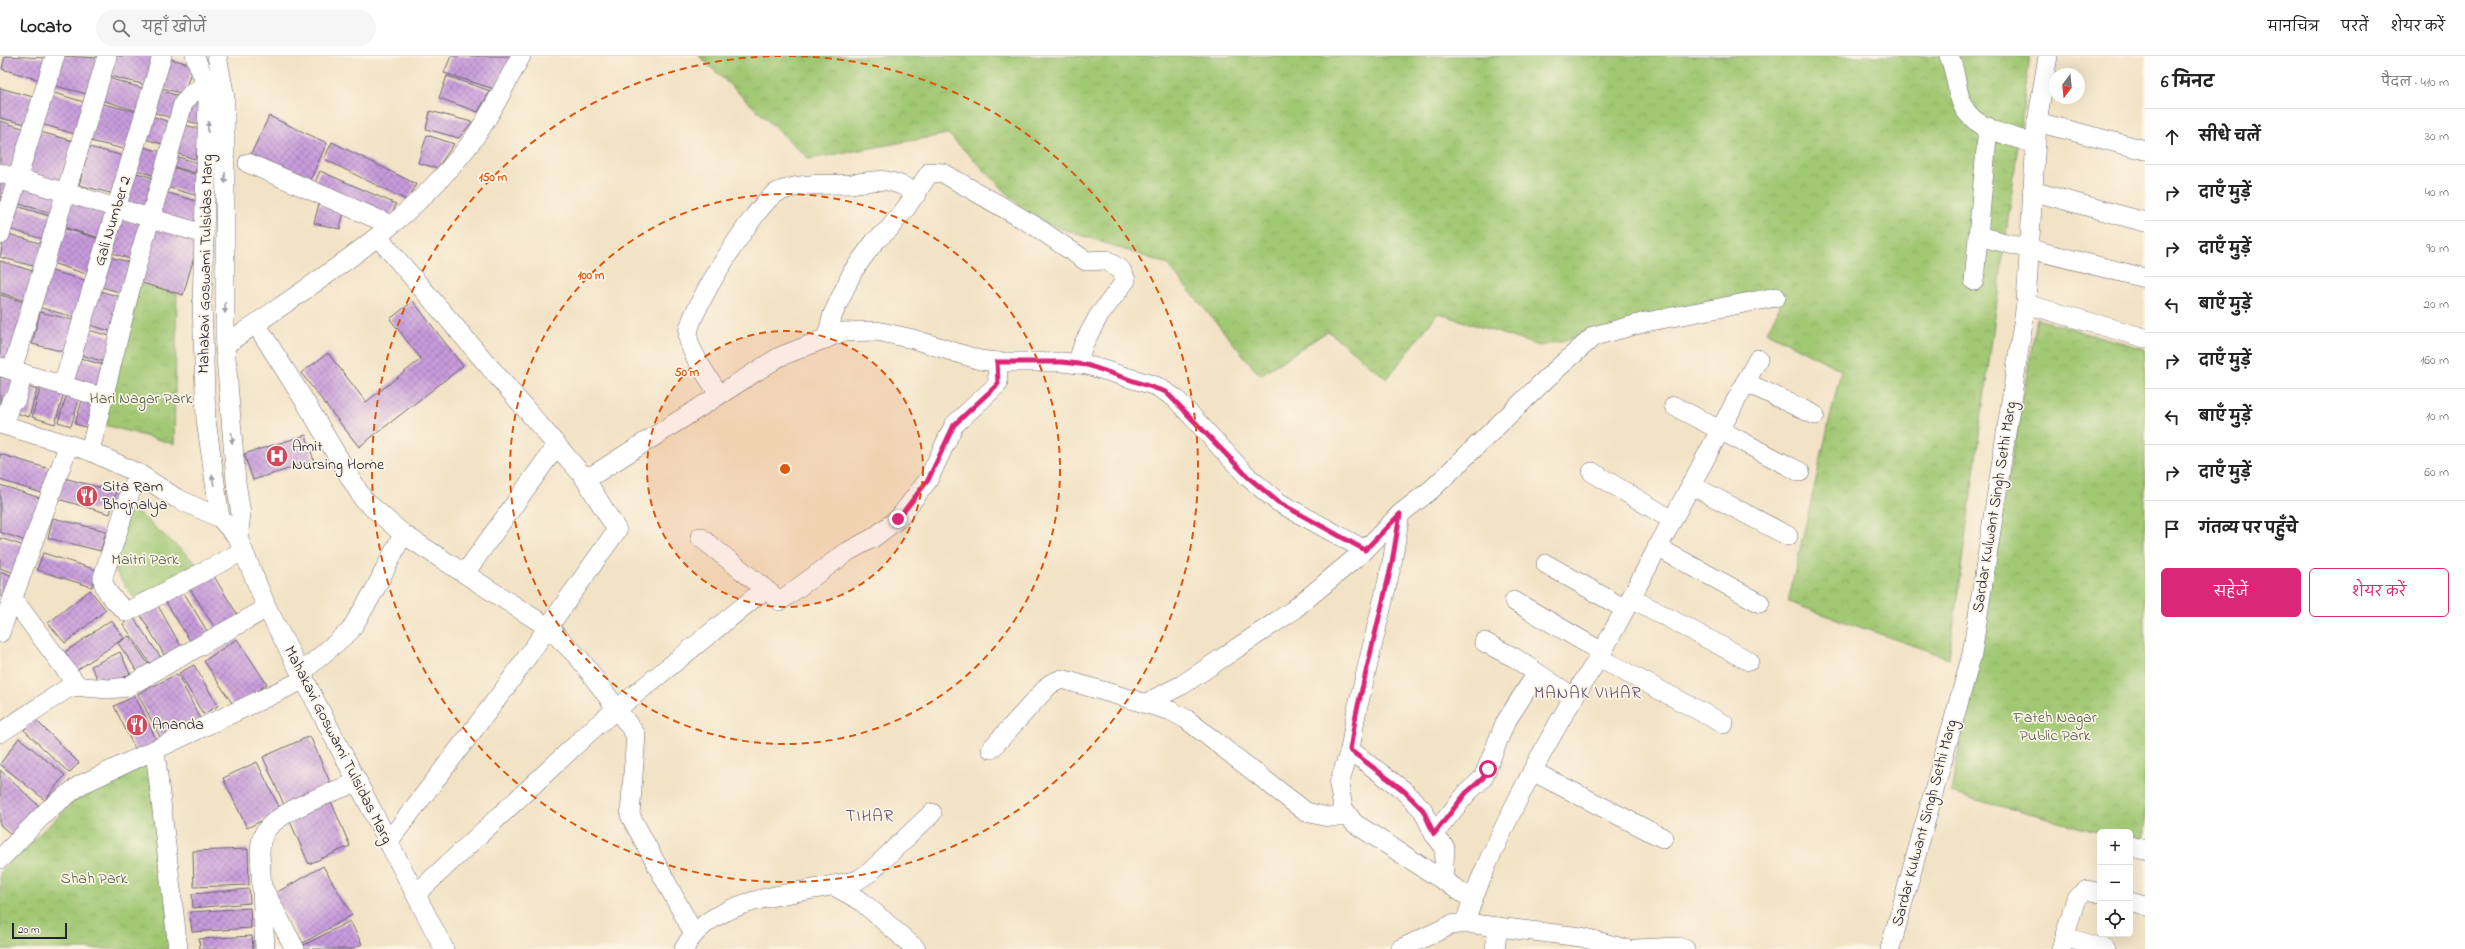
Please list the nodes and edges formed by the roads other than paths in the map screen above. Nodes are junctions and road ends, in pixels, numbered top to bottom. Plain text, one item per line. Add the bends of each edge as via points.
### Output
1 (55, 56) edge
2 (107, 56) edge
3 (162, 56) edge
4 (195, 56) edge
5 (217, 56) edge
6 (521, 56) edge
7 (1949, 56) edge
8 (2048, 56) edge
9 (206, 85) junction
10 (2037, 122) junction
11 (1988, 127) junction
12 (2036, 144) junction
13 (2145, 150) edge
14 (248, 163) dead end
15 (0, 173) edge
16 (18, 178) junction
17 (2032, 191) junction
18 (65, 192) junction
19 (917, 194) junction
20 (117, 208) junction
21 (150, 218) junction
22 (2145, 222) edge
23 (384, 231) junction
24 (204, 234) junction
25 (0, 236) edge
26 (1978, 236) junction
27 (2028, 247) junction
28 (2145, 278) edge
29 (1974, 282) dead end
30 (1776, 297) dead end
31 (2026, 304) junction
32 (256, 324) junction
33 (2145, 338) edge
34 (826, 339) junction
35 (225, 345) junction
36 (1758, 359) dead end
37 (997, 362) junction
38 (1077, 364) junction
39 (12, 370) edge
40 (1746, 382) junction
41 (63, 385) junction
42 (718, 394) junction
43 (104, 398) junction
44 (1674, 406) dead end
45 (1815, 415) dead end
46 (2, 424) edge
47 (1720, 430) junction
48 (69, 444) junction
49 (557, 445) junction
50 (90, 451) junction
51 (1592, 472) dead end
52 (1800, 472) dead end
53 (139, 474) junction
54 (584, 477) junction
55 (1691, 485) junction
56 (1400, 514) junction
57 (220, 518) junction
58 (1672, 520) junction
59 (403, 534) junction
60 (1788, 536) dead end
61 (700, 537) dead end
62 (241, 544) junction
63 (1658, 547) junction
64 (1365, 550) junction
65 (1546, 564) dead end
66 (465, 573) junction
67 (765, 589) junction
68 (13, 599) junction
69 (1514, 601) dead end
70 (1628, 603) junction
71 (1760, 603) dead end
72 (267, 608) junction
73 (548, 628) junction
74 (0, 634) edge
75 (1484, 642) dead end
76 (1600, 655) junction
77 (1749, 661) dead end
78 (1537, 673) junction
79 (303, 676) junction
80 (77, 685) junction
81 (1572, 697) junction
82 (1146, 703) junction
83 (618, 709) junction
84 (1724, 724) dead end
85 (0, 733) edge
86 (991, 749) dead end
87 (155, 750) junction
88 (1350, 750) junction
89 (1532, 771) junction
90 (358, 782) junction
91 (932, 813) dead end
92 (1348, 817) junction
93 (1434, 834) junction
94 (1663, 838) dead end
95 (388, 842) junction
96 (2133, 847) edge
97 (2145, 850) edge
98 (0, 859) edge
99 (1443, 880) junction
100 (261, 884) junction
101 (832, 885) junction
102 (2097, 892) edge
103 (417, 894) junction
104 (1472, 899) junction
105 (2133, 903) edge
106 (2145, 906) edge
107 (1464, 923) junction
108 (1498, 927) junction
109 (689, 942) edge
110 (2062, 943) edge
111 (178, 949) edge
112 (265, 949) edge
113 (295, 949) edge
114 (444, 949) edge
115 (916, 949) edge
116 (1400, 949) edge
117 (1495, 949) edge
118 (1626, 949) edge
119 (1636, 949) edge
120 (1685, 949) edge
121 (1890, 949) edge
122 (2106, 949) edge

1 - 16 street
2 - 18 street
3 - 20 street, Gali Number 2
4 - 9 street, Mahakavi Goswami Tulsidas Marg
5 -> 35 street, Mahakavi Goswami Tulsidas Marg via 225,97
6 - 23 street via 470,144 445,173
7 - 11 street via 1962,103 1968,115
8 - 10 street, Sardar Kulwant Singh Sethi Marg
9 - 21 street via 191,94 183,104
24 -> 9 street, Mahakavi Goswami Tulsidas Marg via 208,101
10 - 12 street, Sardar Kulwant Singh Sethi Marg
10 - 13 street
11 - 12 street
11 - 26 street
12 - 17 street, Sardar Kulwant Singh Sethi Marg
14 - 23 street
15 - 16 street
16 - 18 street
16 - 25 street
17 - 22 street
17 - 27 street, Sardar Kulwant Singh Sethi Marg
18 - 20 street
18 - 39 street
19 - 34 street via 889,229 875,241 853,271 833,314
19 - 38 street via 930,172 943,173 1029,222 1086,261 1106,260 1121,270 1126,280 1098,317 1084,343
19 - 42 street via 906,186 886,180 798,186 777,193 764,202 723,264 689,324 691,348
20 - 21 street
20 - 41 street, Gali Number 2
21 - 24 street
21 - 43 street
23 - 32 street
23 - 49 street
57 -> 24 street, Mahakavi Goswami Tulsidas Marg via 206,420 202,302
26 - 27 street
26 - 29 street
27 - 28 street
27 - 31 street, Sardar Kulwant Singh Sethi Marg
30 - 56 street via 1646,322 1594,336 1432,489
31 - 33 street
31 - 121 street, Sardar Kulwant Singh Sethi Marg via 1972,654
32 - 35 street
32 - 59 street via 363,499
34 - 37 street via 842,332 876,331 913,339 975,359
34 - 42 street via 779,357
35 -> 62 street, Mahakavi Goswami Tulsidas Marg via 241,514
36 - 40 street
37 - 38 street
37 - 67 street via 998,384 954,425 928,480 898,519 873,538 847,552 780,602
38 - 64 street via 1104,369 1166,392 1248,477 1278,502
39 - 41 street
39 - 46 street via 16,399 11,402
40 - 45 street
40 - 47 street
41 - 43 street
42 - 54 street via 595,474
43 - 50 street
44 - 47 street
46 - 48 street
47 - 52 street
47 - 55 street
48 - 50 street
48 - 68 street
49 - 54 street
49 - 66 street
50 - 53 street
51 - 58 street
53 - 57 street via 176,498
53 - 62 street via 130,493 103,577 106,588 126,612
54 - 73 street via 617,530
55 - 58 street
55 - 60 street
56 - 64 street
56 - 88 street via 1392,563 1356,714
57 - 62 street, Mahakavi Goswami Tulsidas Marg
58 - 63 street
59 - 66 street
59 - 79 street via 350,631
61 - 67 street
62 - 72 street, Mahakavi Goswami Tulsidas Marg
63 - 70 street
63 - 71 street
64 - 82 street via 1292,611 1182,685
65 - 70 street
66 - 73 street
67 - 83 street
68 - 74 street
68 - 80 street
69 - 76 street
70 - 76 street
70 - 77 street
72 - 79 street, Mahakavi Goswami Tulsidas Marg
72 - 80 street via 127,687 109,689
73 - 83 street via 580,659
73 - 95 street via 504,691
75 - 78 street
76 - 81 street
76 - 84 street
78 - 81 street
78 - 93 street via 1505,723 1483,778 1466,793
79 - 87 street
79 - 90 street, Mahakavi Goswami Tulsidas Marg
80 - 85 street via 64,689
81 - 89 street
82 - 86 street via 1058,679 1050,684
82 - 92 street via 1186,719 1306,812 1328,817
83 - 103 street via 582,739
83 - 109 street via 636,735 630,815
87 - 98 street via 66,794
87 - 111 street
88 - 92 street via 1339,784 1343,808
88 - 93 street via 1403,790 1423,810
89 - 94 street
89 - 104 street
90 - 95 street, Mahakavi Goswami Tulsidas Marg
90 - 100 street via 326,794 279,818 266,829 260,842
91 - 101 street via 870,872 858,880
92 - 99 street
93 - 99 street via 1445,848
95 - 103 street, Mahakavi Goswami Tulsidas Marg
96 - 97 street
99 - 104 street
100 - 112 street
100 - 113 street
101 - 109 street via 752,902 711,920
101 - 115 street via 861,901
102 - 110 street via 2087,890 2076,898
103 - 114 street, Mahakavi Goswami Tulsidas Marg
104 - 107 street
105 - 106 street
107 - 108 street
107 - 116 street via 1451,925
108 - 117 street
108 - 118 street via 1581,937
110 - 122 street
119 - 120 street

